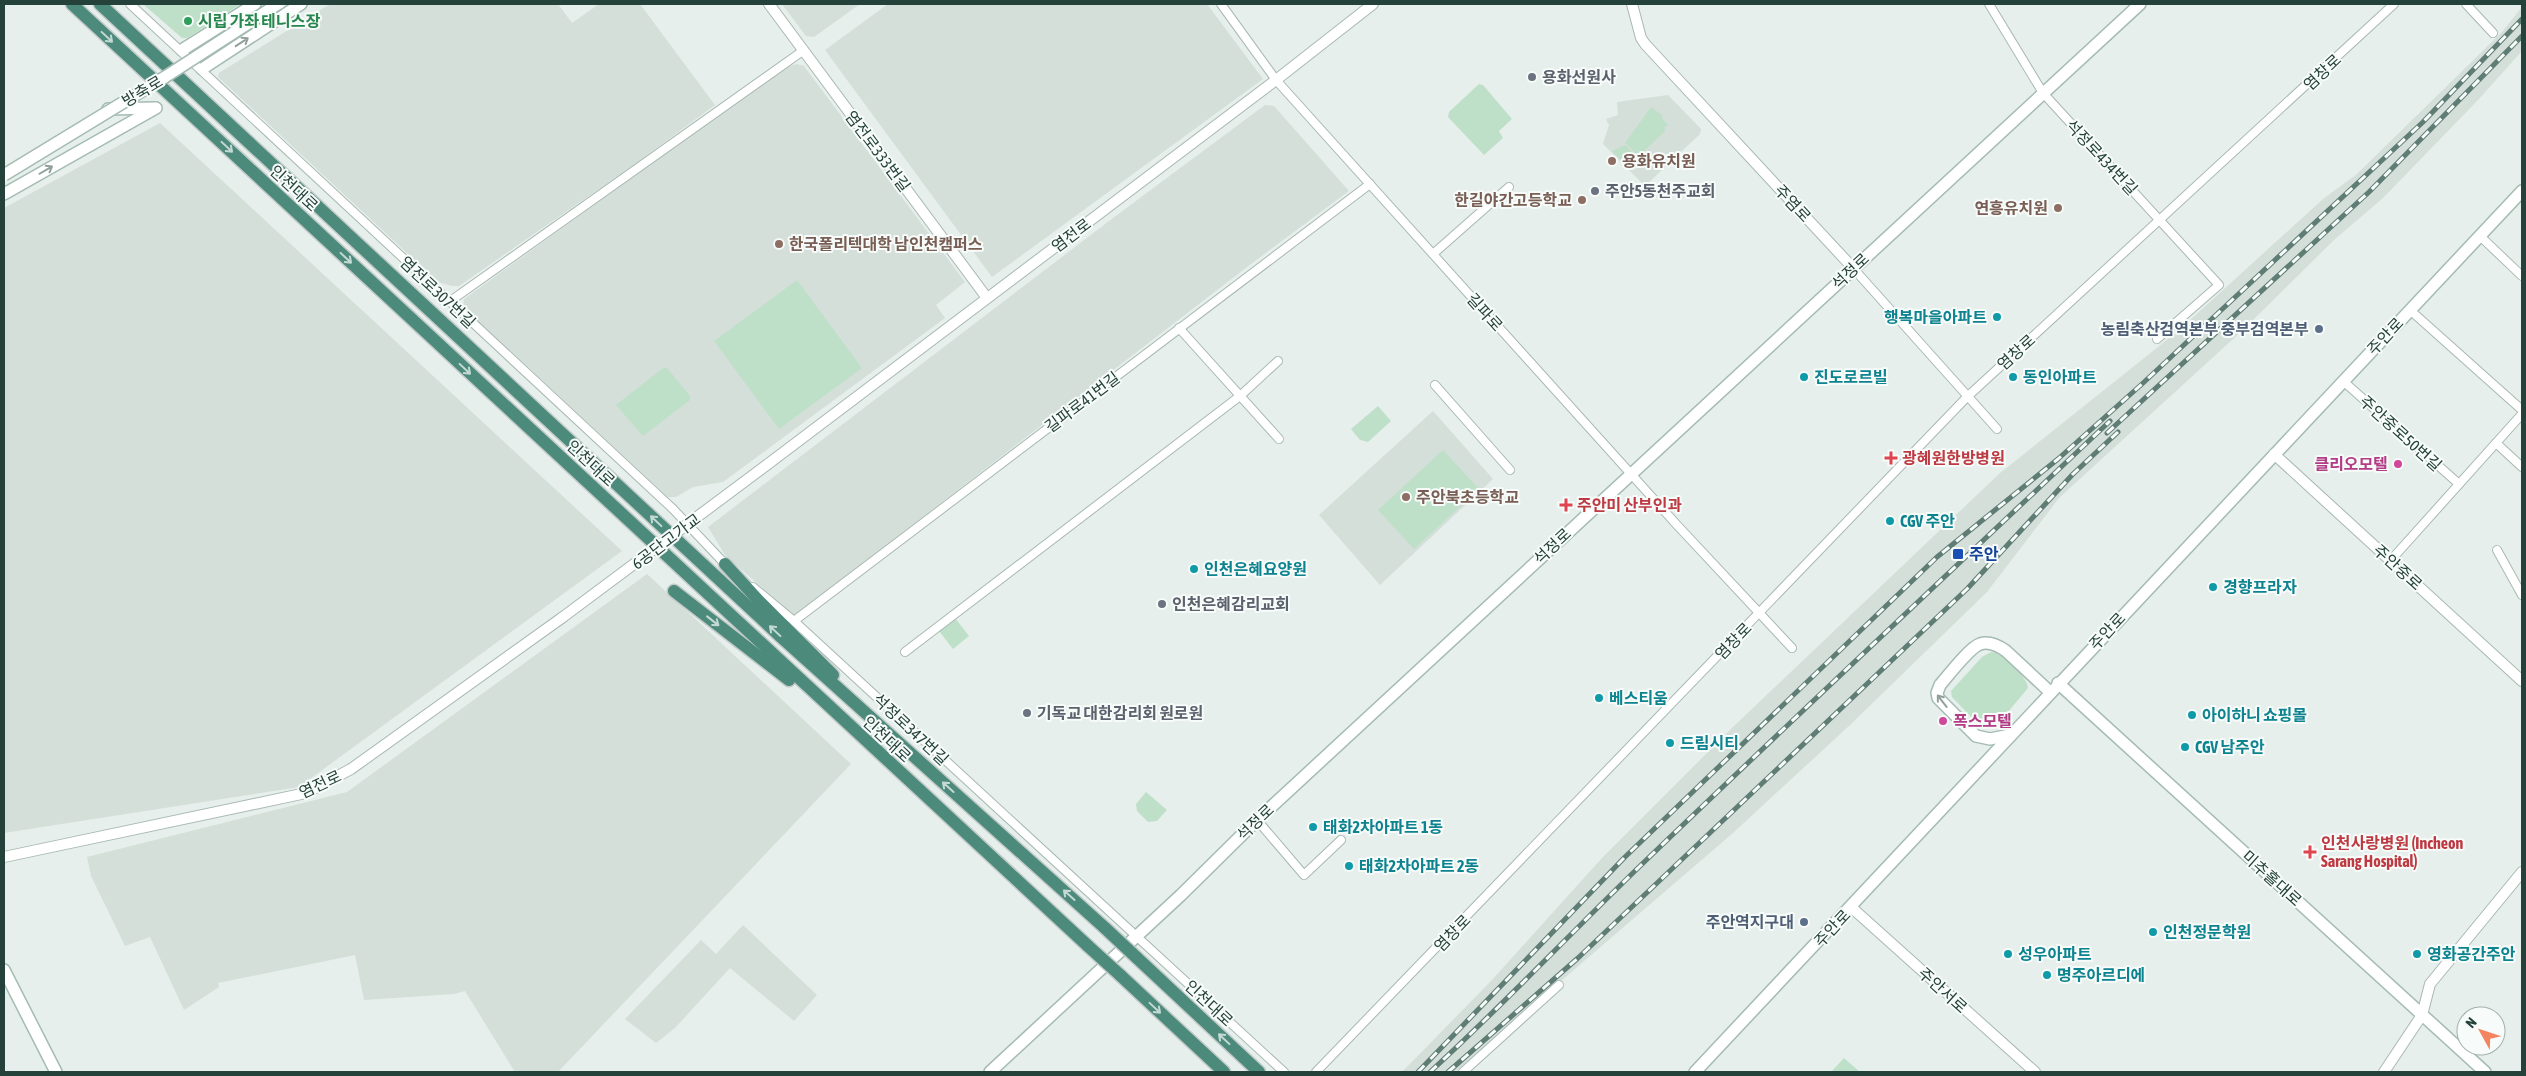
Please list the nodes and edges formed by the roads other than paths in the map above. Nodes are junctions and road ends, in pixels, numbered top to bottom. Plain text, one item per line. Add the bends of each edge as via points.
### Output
1 (72, 4) edge
2 (100, 4) edge
3 (130, 4) edge
4 (255, 4) edge
5 (278, 4) edge
6 (301, 4) edge
7 (769, 4) edge
8 (1221, 4) edge
9 (1373, 4) edge
10 (1632, 4) edge
11 (1989, 4) edge
12 (2140, 4) edge
13 (2394, 4) edge
14 (2466, 4) edge
15 (2493, 33) dead end
16 (182, 50) junction
17 (804, 50) junction
18 (197, 65) junction
19 (1276, 80) junction
20 (2043, 93) junction
21 (4, 169) edge
22 (4, 175) edge
23 (1370, 184) junction
24 (1509, 187) dead end
25 (2522, 191) edge
26 (4, 194) edge
27 (2160, 221) junction
28 (2480, 236) junction
29 (1433, 254) junction
30 (1853, 268) junction
31 (2522, 276) edge
32 (987, 298) junction
33 (449, 302) junction
34 (2410, 310) junction
35 (1179, 328) junction
36 (2157, 339) dead end
37 (1278, 361) dead end
38 (2343, 381) junction
39 (1435, 385) dead end
40 (1240, 396) junction
41 (1967, 397) junction
42 (2522, 410) edge
43 (2522, 414) edge
44 (1997, 429) dead end
45 (1279, 439) dead end
46 (2496, 443) junction
47 (2274, 454) junction
48 (768, 464) joint
49 (2522, 466) edge
50 (1510, 470) dead end
51 (1631, 474) junction
52 (2459, 484) junction
53 (685, 521) joint
54 (2497, 550) dead end
55 (2391, 560) junction
56 (725, 564) junction
57 (674, 591) dead end
58 (2522, 595) edge
59 (1759, 613) junction
60 (563, 617) joint
61 (794, 621) junction
62 (1792, 648) dead end
63 (905, 652) dead end
64 (2522, 679) edge
65 (2058, 683) junction
66 (2050, 692) junction
67 (867, 715) junction
68 (852, 728) junction
69 (2010, 735) junction
70 (1257, 820) junction
71 (1341, 840) dead end
72 (4, 857) edge
73 (2522, 872) edge
74 (1852, 908) junction
75 (1137, 936) junction
76 (4, 970) edge
77 (1559, 985) dead end
78 (2422, 1015) junction
79 (56, 1072) edge
80 (990, 1072) edge
81 (1224, 1072) edge
82 (1259, 1072) edge
83 (1284, 1072) edge
84 (1316, 1072) edge
85 (1463, 1072) edge
86 (1695, 1072) edge
87 (2035, 1072) edge
88 (2384, 1072) edge
89 (2486, 1072) edge

1 -> 68 highway, 인천대로
67 -> 2 highway, 인천대로
3 - 16 street, 염전로307번길
4 - 16 main road
5 - 22 main road, 방축로, bridge via 165,78
18 -> 6 main road
7 - 17 street, 염전로333번길
8 - 19 street, 길파로
9 - 19 street, 염전로
10 - 30 street, 주염로 via 1645,44
11 - 20 street, 석정로434번길
12 - 20 main road, 석정로
13 - 27 street, 염창로
14 - 15 street
16 - 18 street, 염전로307번길
17 - 32 street, 염전로333번길
17 - 33 street
18 - 33 street, 염전로307번길
19 - 23 street, 길파로
19 - 32 street, 염전로
20 - 27 street, 석정로434번길
20 - 30 main road, 석정로
26 -> 21 main road via 156,108 102,110
23 - 29 street, 길파로
23 - 35 street, 길파로41번길
24 - 29 street
25 - 28 main road, 주안로
27 - 36 street via 2219,285
27 - 41 street, 염창로
28 - 31 street
28 - 34 main road, 주안로
29 - 51 street, 길파로
30 - 41 street, 주염로
30 - 51 main road, 석정로
32 - 48 street, 염전로
33 - 53 street, 염전로307번길
34 - 38 main road, 주안로
34 - 42 street
35 - 40 street
35 - 61 street, 길파로41번길
37 - 40 street
38 - 47 main road, 주안로
38 - 52 street, 주안중로50번길
39 - 50 street
40 - 45 street
40 - 63 street
41 - 44 street, 주염로
41 - 59 street, 염창로
43 - 46 street
46 - 49 street
46 - 52 street
47 - 55 street, 주안중로
47 - 65 main road, 주안로
48 - 60 street, 6공단고가교, bridge
51 - 59 street, 길파로
51 - 70 main road, 석정로
52 - 55 street
53 - 56 street, 석정로347번길
54 - 58 street
55 - 64 street, 주안중로
56 - 61 street, 석정로347번길
56 - 67 highway via 826,666
57 -> 68 highway
59 - 62 street, 길파로
59 - 84 street, 염창로
60 - 72 street, 염전로 via 351,769 306,793
61 - 75 street, 석정로347번길
65 - 66 main road, 주안로
65 - 78 main road, 미추홀대로
66 - 69 main road, 주안로
69 -> 66 main road via 1990,739 1976,736 1938,698 1940,685 1976,646 1989,644 2006,651
82 -> 67 highway, 인천대로, bridge via 1105,928
68 -> 81 highway, 인천대로, bridge
69 - 74 main road, 주안로
70 - 71 street via 1304,875
70 - 75 main road, 석정로
73 - 78 street via 2430,984
74 - 86 main road, 주안로
74 - 87 street, 주안서로
75 - 80 main road, 석정로
75 - 83 street, 석정로347번길
76 - 79 main road
77 - 85 street
78 - 88 street
78 - 89 main road, 미추홀대로

